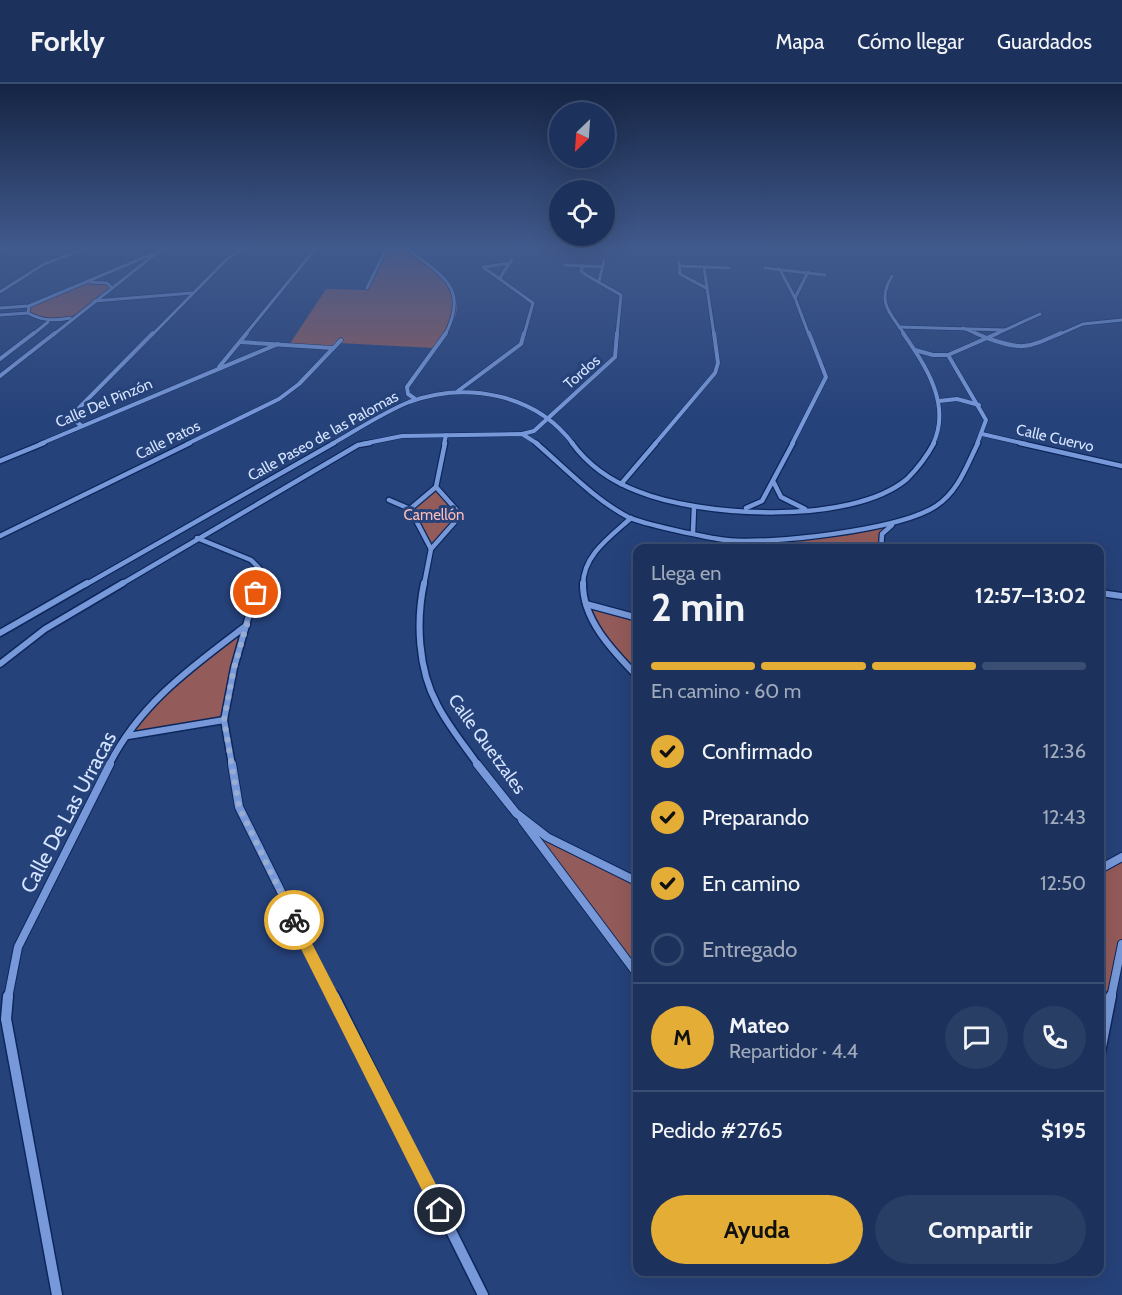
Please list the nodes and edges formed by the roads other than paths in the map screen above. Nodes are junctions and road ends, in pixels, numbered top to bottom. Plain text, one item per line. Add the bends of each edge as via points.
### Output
1 (29, 306) joint
2 (88, 306) edge
3 (180, 306) edge
4 (269, 306) edge
5 (458, 306) edge
6 (532, 306) edge
7 (620, 306) edge
8 (709, 306) edge
9 (798, 306) edge
10 (887, 306) edge
11 (0, 308) edge
12 (28, 313) junction
13 (1040, 314) dead end
14 (0, 315) edge
15 (73, 317) junction
16 (1122, 320) edge
17 (48, 322) junction
18 (899, 327) junction
19 (963, 328) junction
20 (1005, 330) junction
21 (987, 338) junction
22 (341, 340) dead end
23 (240, 342) junction
24 (278, 344) junction
25 (333, 348) junction
26 (915, 350) junction
27 (948, 355) junction
28 (0, 359) edge
29 (217, 369) junction
30 (0, 376) edge
31 (457, 392) junction
32 (414, 398) junction
33 (939, 401) junction
34 (979, 405) junction
35 (549, 417) junction
36 (82, 426) junction
37 (522, 434) junction
38 (982, 434) junction
39 (446, 435) junction
40 (0, 461) edge
41 (1122, 466) edge
42 (773, 483) junction
43 (621, 484) junction
44 (436, 487) junction
45 (388, 500) dead end
46 (694, 508) junction
47 (410, 509) junction
48 (810, 510) junction
49 (731, 511) junction
50 (631, 518) junction
51 (893, 524) junction
52 (693, 532) junction
53 (0, 536) edge
54 (197, 538) junction
55 (725, 540) junction
56 (742, 544) edge
57 (881, 544) edge
58 (431, 549) junction
59 (1104, 593) edge
60 (1122, 596) edge
61 (586, 604) junction
62 (633, 617) edge
63 (248, 625) junction
64 (0, 633) edge
65 (0, 664) edge
66 (633, 670) edge
67 (224, 720) junction
68 (128, 736) junction
69 (516, 813) junction
70 (1122, 857) edge
71 (1104, 867) edge
72 (633, 880) edge
73 (1122, 944) edge
74 (633, 968) edge
75 (1104, 1032) edge
76 (57, 1295) edge
77 (483, 1295) edge

1 - 11 street
1 - 12 street
2 - 15 street
3 - 36 street via 75,412 72,419
4 - 23 street, Calle Del Pinzón
5 - 32 street via 453,321 407,387
6 - 31 street via 520,344
7 - 35 street, Tordos via 615,357
8 - 43 street via 718,363 715,373
9 - 42 street via 826,377 819,398
10 - 18 street, Calle Paseo de las Palomas
12 - 14 street
12 - 17 street
13 - 20 street
15 - 17 street
15 - 30 street
16 - 21 street via 1083,324 1026,348
17 - 28 street
18 - 19 street
18 - 26 street, Calle Paseo de las Palomas
19 - 20 street
19 - 21 street
20 - 21 street
21 - 27 street
22 - 25 street, Calle Patos
23 - 24 street
23 - 29 street, Calle Del Pinzón
24 - 25 street
24 - 29 street, Calle Del Pinzón
25 - 53 street, Calle Patos via 279,399
26 - 27 street
26 - 33 street, Calle Paseo de las Palomas via 933,379
27 - 34 street
29 - 36 street, Calle Del Pinzón
31 - 32 street, Calle Paseo de las Palomas
31 - 35 street, Calle Paseo de las Palomas via 510,401
32 - 64 street, Calle Paseo de las Palomas
33 - 34 street via 957,399
33 - 48 street, Calle Paseo de las Palomas via 939,422 931,449 904,482 870,498
34 - 38 street via 986,420
35 - 37 street, Tordos via 534,431
35 - 43 street, Calle Paseo de las Palomas via 587,460
36 - 40 street, Calle Del Pinzón
37 - 39 street, Calle Paseo de las Palomas
37 - 50 street via 607,504
38 - 41 street, Calle Cuervo
38 - 51 street via 948,496 935,507
39 - 44 street
39 - 54 street, Calle Paseo de las Palomas via 402,436 358,445
42 - 48 street via 787,502
42 - 49 street via 757,505
43 - 46 street, Calle Paseo de las Palomas via 655,499
44 - 47 street
44 - 58 street, Calle Quetzales via 461,515
45 - 47 street
46 - 49 street, Calle Paseo de las Palomas
46 - 52 street
47 - 58 street
48 - 49 street, Calle Paseo de las Palomas
50 - 52 street
50 - 61 street via 589,561 582,586
51 - 55 street via 784,539
51 - 57 street via 882,534
52 - 55 street
54 - 63 street via 251,560 259,568
54 - 65 street, Calle Paseo de las Palomas via 45,629
55 - 56 street
58 - 69 street, Calle Quetzales via 418,611 424,670 436,703
59 - 60 street
61 - 62 street
61 - 66 street via 603,636
63 - 67 street via 234,668
63 - 68 street, Calle De Las Urracas via 174,682
67 - 68 street
67 - 77 street via 239,807
68 - 76 street, Calle De Las Urracas via 112,760 18,947 9,982 6,1019
69 - 72 street, Calle Quetzales via 547,837
69 - 74 street
70 - 71 street
73 - 75 street

